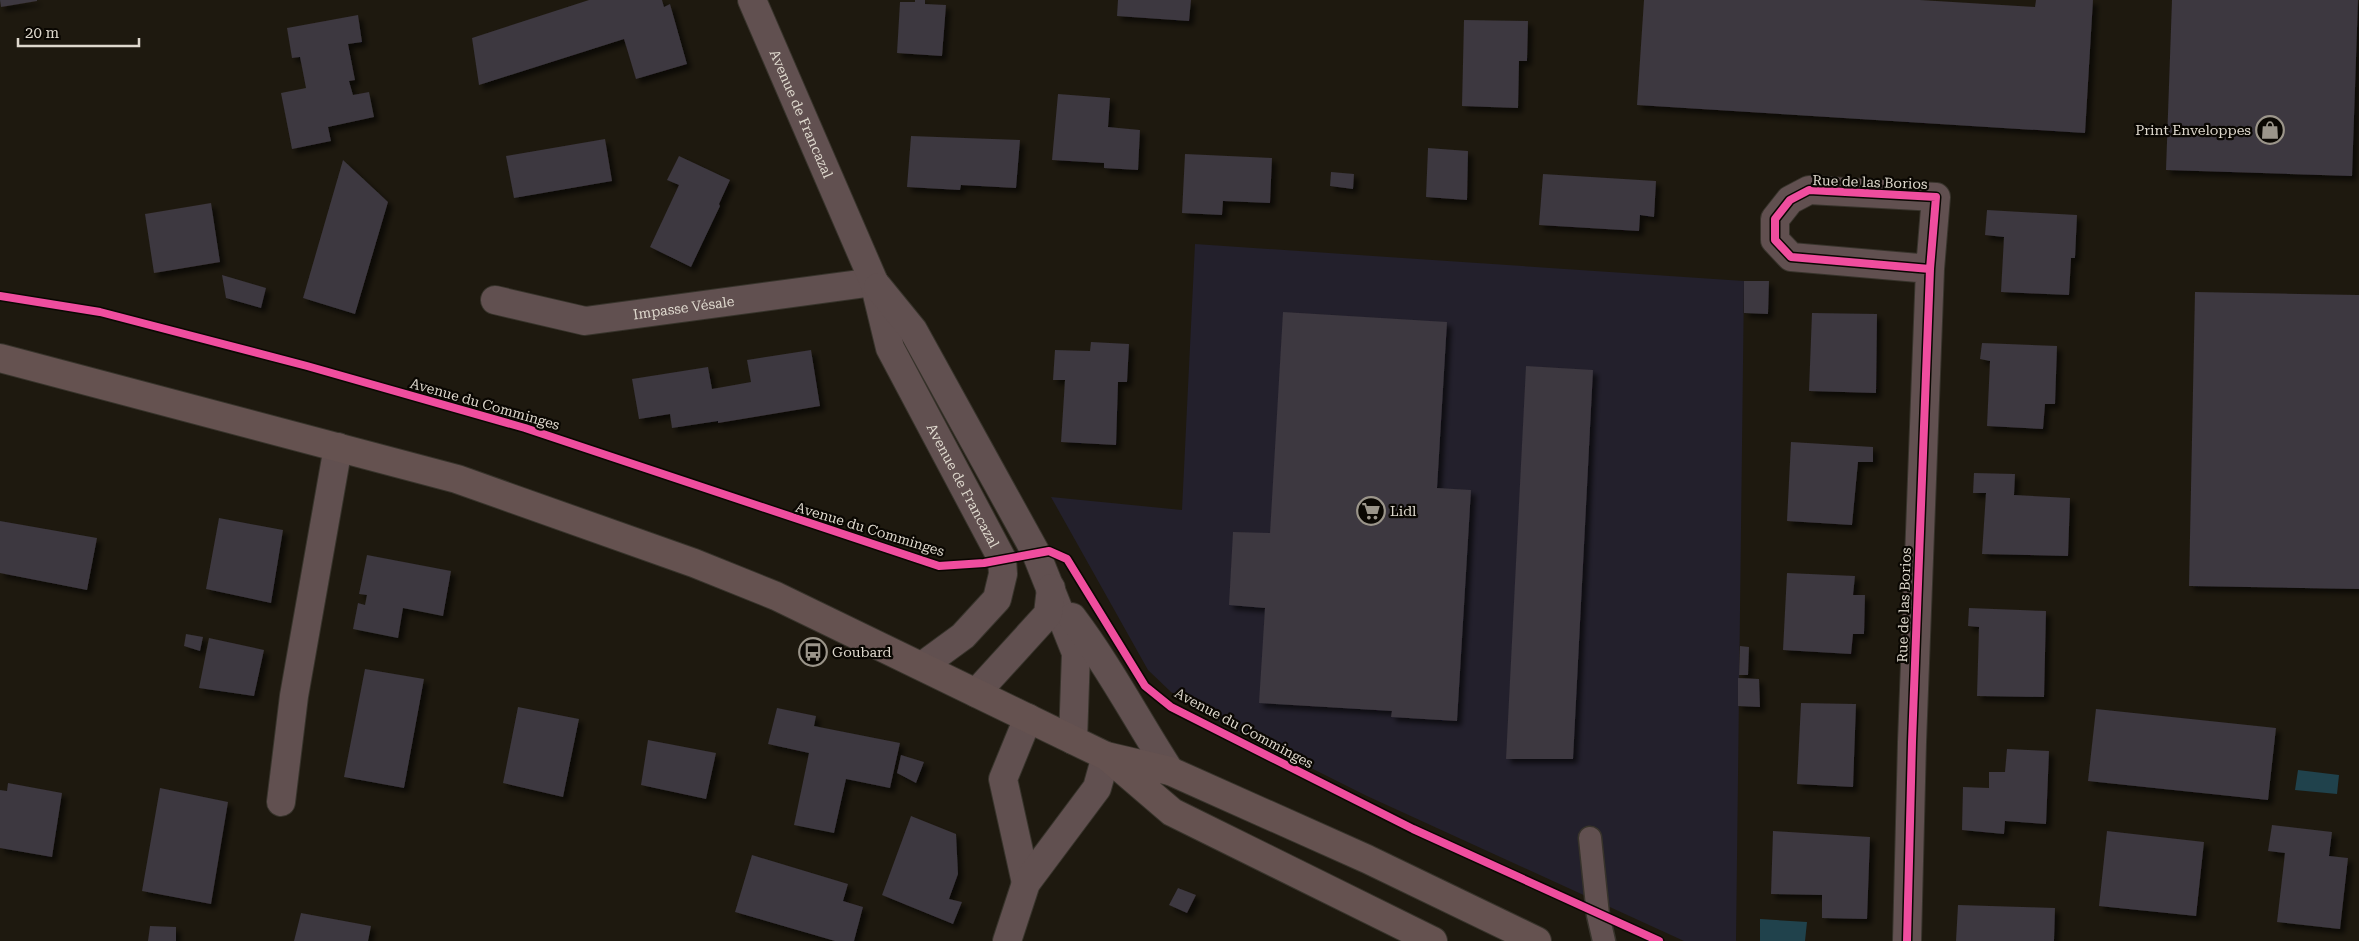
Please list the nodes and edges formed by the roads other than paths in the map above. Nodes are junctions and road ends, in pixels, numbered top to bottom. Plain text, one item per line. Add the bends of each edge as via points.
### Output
1 (752, 0) edge
2 (1930, 269) junction
3 (874, 282) junction
4 (495, 300) dead end
5 (0, 358) edge
6 (338, 447) junction
7 (1051, 588) junction
8 (922, 666) junction
9 (976, 693) junction
10 (1028, 718) junction
11 (1073, 740) junction
12 (1106, 756) junction
13 (1170, 771) junction
14 (281, 802) dead end
15 (1590, 838) dead end
16 (1026, 883) junction
17 (1007, 941) edge
18 (1433, 941) edge
19 (1537, 941) edge
20 (1604, 941) edge
21 (1907, 941) edge

1 - 3 street, Avenue de Francazal
2 - 2 street, Rue de las Borios via 1936,197 1809,190 1790,200 1775,219 1775,240 1791,257
2 - 21 street, Rue de las Borios
3 - 4 street, Impasse Vésale via 585,321
3 - 7 street, Avenue de Francazal via 913,330 1036,553
3 - 8 street, Avenue de Francazal via 890,348 1002,559 1003,574 997,599 963,636
5 - 6 main road
6 - 8 main road via 457,480 644,544 776,596
6 - 14 street via 294,696
7 - 9 street, Avenue de Francazal via 1048,614
7 - 11 street, Avenue de Francazal via 1076,653
7 - 13 street, Avenue de Francazal via 1102,657
8 - 9 main road
9 - 10 main road
10 - 11 main road
10 - 16 street via 1004,779
11 - 12 main road
12 - 13 main road
12 - 16 street via 1097,788
12 - 18 main road via 1172,812
13 - 19 main road via 1367,859
15 - 20 lane
16 - 17 street

